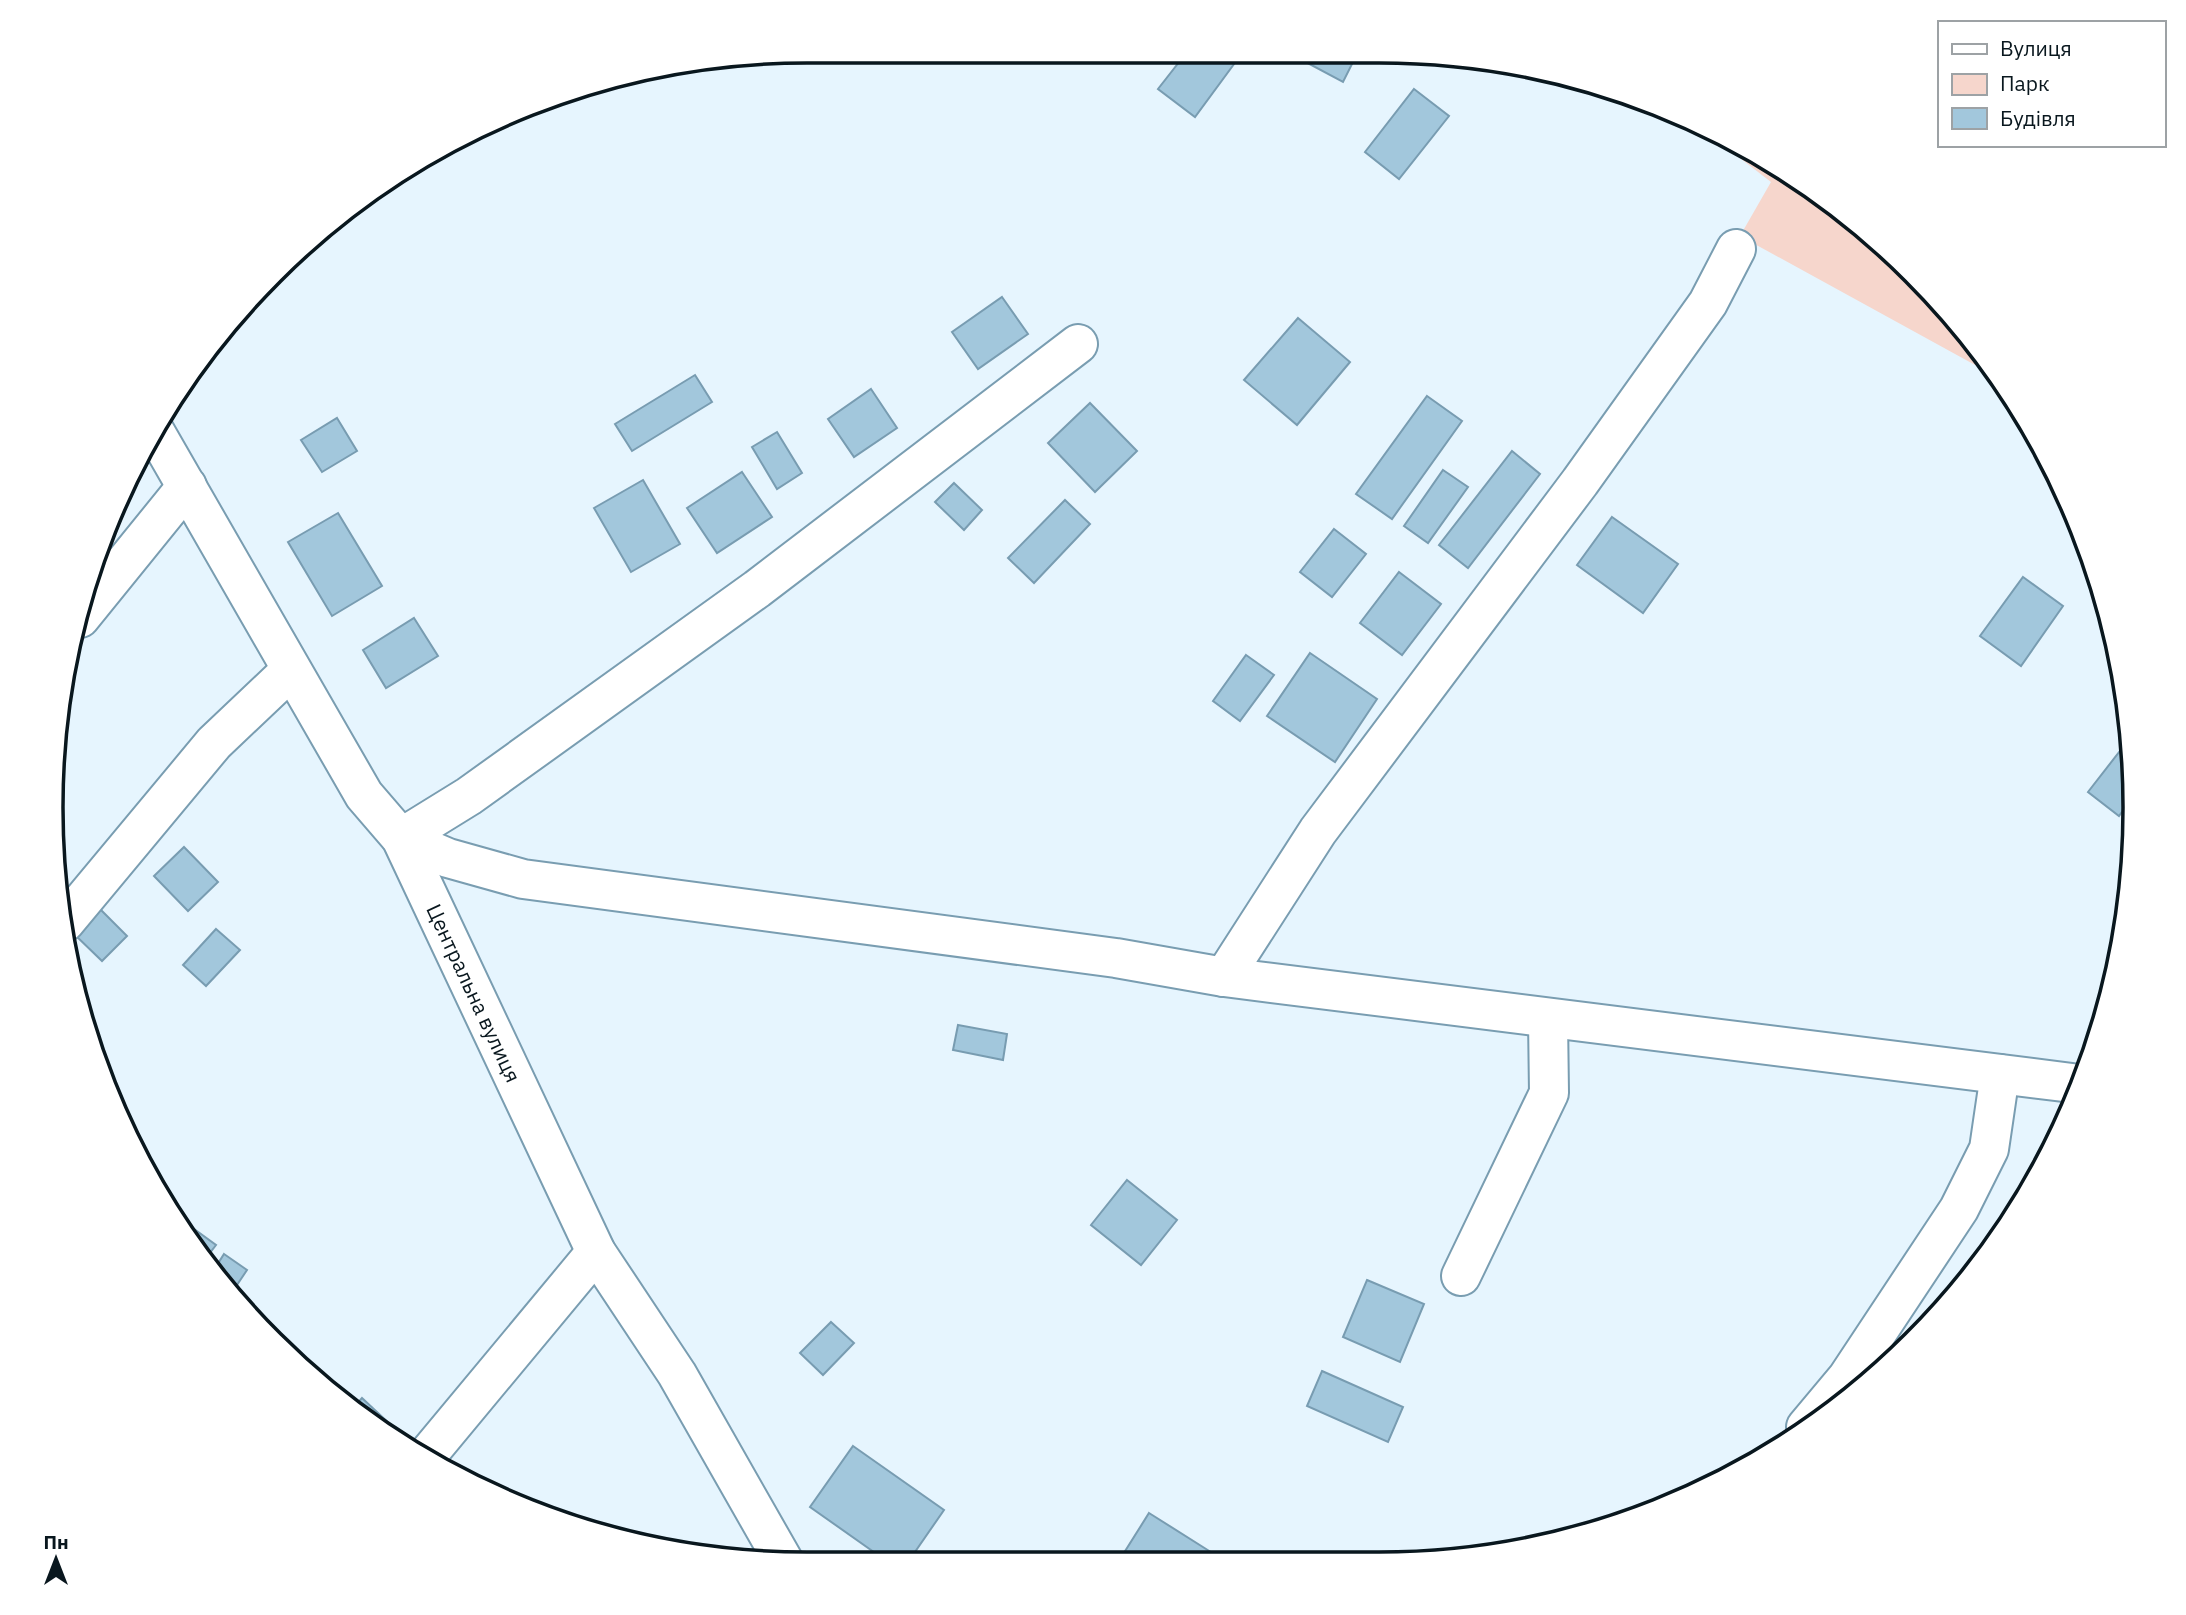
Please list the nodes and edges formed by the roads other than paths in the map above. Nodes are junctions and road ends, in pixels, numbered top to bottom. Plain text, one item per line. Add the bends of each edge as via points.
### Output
1 (1736, 249) dead end
2 (1078, 344) dead end
3 (160, 440) edge
4 (187, 486) junction
5 (92, 604) edge
6 (291, 670) junction
7 (401, 838) junction
8 (71, 915) edge
9 (1224, 977) junction
10 (1548, 1019) junction
11 (2000, 1074) junction
12 (2070, 1083) edge
13 (596, 1252) junction
14 (1461, 1276) dead end
15 (1828, 1401) edge
16 (432, 1450) edge
17 (778, 1551) edge

1 - 9 street via 1708,303 1318,831
2 - 7 street via 735,605 469,796
3 - 4 street, Центральна вулиця
4 - 5 street
4 - 6 street, Центральна вулиця
6 - 7 street, Центральна вулиця via 364,795
6 - 8 street via 214,743
7 - 9 street via 448,858 523,879 1089,954
7 - 13 street, Центральна вулиця
9 - 10 street
10 - 11 street
10 - 14 street via 1549,1093
11 - 12 street
11 - 15 street via 1989,1149 1959,1209
13 - 16 street
13 - 17 street, Центральна вулиця via 677,1374

